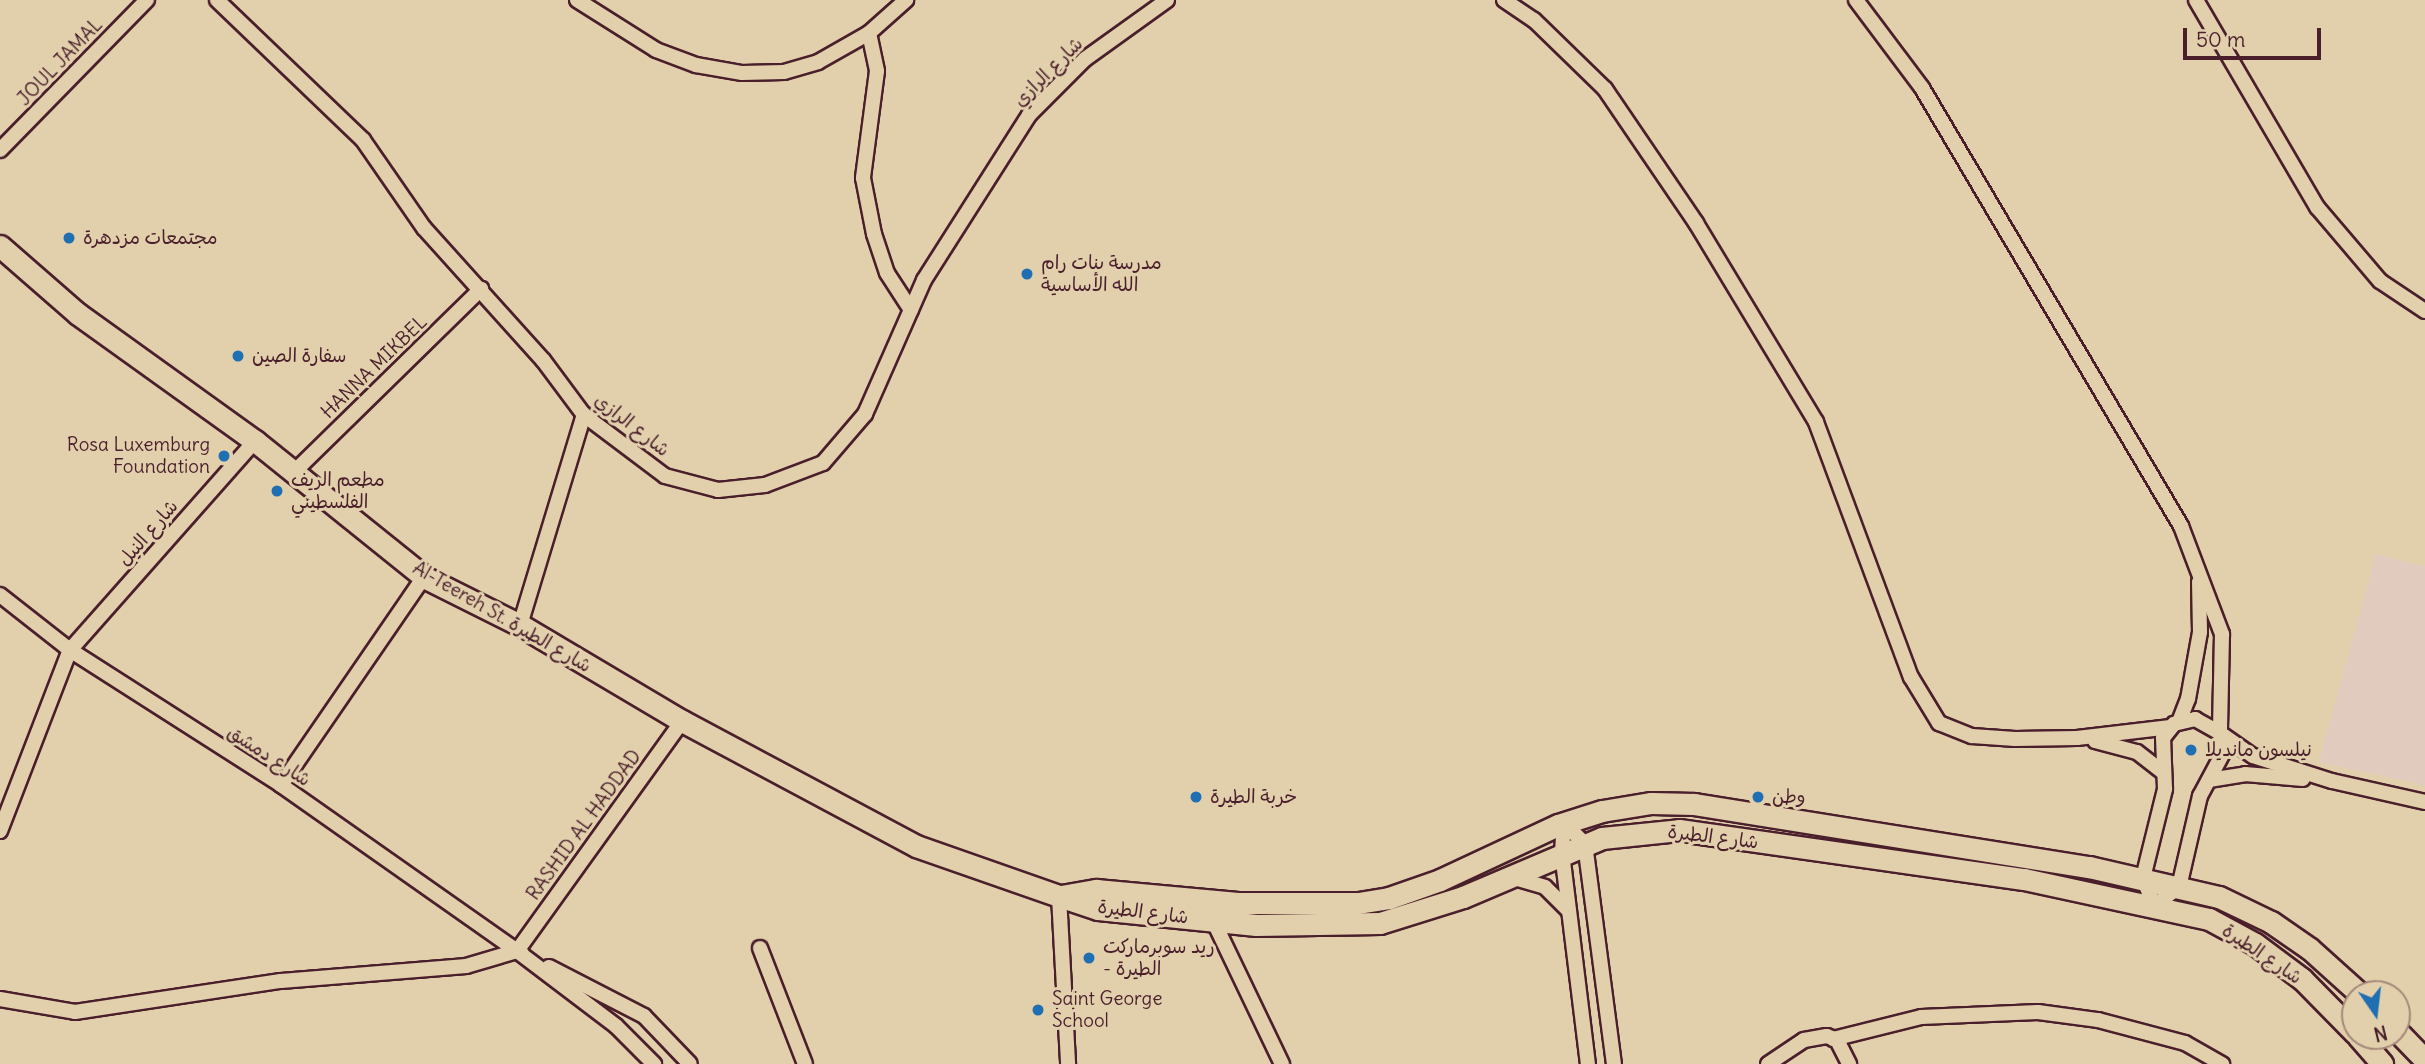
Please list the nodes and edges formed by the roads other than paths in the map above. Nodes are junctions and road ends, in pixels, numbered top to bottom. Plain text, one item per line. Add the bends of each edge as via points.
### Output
1 (147, 0) edge
2 (217, 0) edge
3 (577, 0) edge
4 (906, 0) edge
5 (1167, 0) edge
6 (1504, 0) edge
7 (1856, 0) edge
8 (2196, 0) edge
9 (869, 33) junction
10 (0, 150) edge
11 (0, 246) edge
12 (481, 289) junction
13 (911, 310) junction
14 (2425, 311) edge
15 (584, 415) junction
16 (255, 441) junction
17 (294, 472) junction
18 (2198, 573) junction
19 (424, 577) junction
20 (0, 595) edge
21 (520, 625) junction
22 (70, 650) junction
23 (682, 721) junction
24 (2174, 724) junction
25 (2220, 733) junction
26 (2077, 738) junction
27 (2163, 772) junction
28 (2208, 780) junction
29 (2332, 782) junction
30 (281, 786) junction
31 (2425, 803) edge
32 (1564, 823) junction
33 (0, 831) edge
34 (1585, 844) junction
35 (1562, 853) junction
36 (1507, 876) junction
37 (2143, 878) junction
38 (2179, 887) junction
39 (1059, 896) junction
40 (2154, 906) junction
41 (1569, 911) junction
42 (1213, 920) junction
43 (760, 948) dead end
44 (516, 951) junction
45 (2345, 980) edge
46 (0, 999) edge
47 (2341, 1018) edge
48 (1833, 1039) junction
49 (2411, 1046) edge
50 (2369, 1050) edge
51 (2425, 1060) edge
52 (654, 1064) edge
53 (690, 1064) edge
54 (805, 1064) edge
55 (1068, 1064) edge
56 (1282, 1064) edge
57 (1588, 1064) edge
58 (1614, 1064) edge
59 (1768, 1064) edge
60 (1849, 1064) edge
61 (2222, 1064) edge
62 (2382, 1064) edge

1 - 10 street, JOUL JAMAL
2 - 12 street, شارع الرازي via 363,141 424,228
3 - 9 street via 656,50 696,65 742,73 784,72 818,62
4 - 9 street
5 - 13 street, شارع الرازي via 1085,59 1030,115 924,280
6 - 26 street via 1534,20 1605,89 1696,223 1816,422 1911,677 1939,723 1972,736
7 - 18 street via 1922,88 2181,526
8 - 14 street via 2317,207 2379,281
9 - 13 street via 877,71 863,178 887,273
11 - 16 main road, Al-Teereh St. شارع الطيرة via 78,314
12 - 15 street, شارع الرازي
12 - 17 street, HANNA MIKBEL
13 - 15 street, شارع الرازي via 865,414 823,463 765,485 718,490 665,476
15 - 21 street
16 - 17 main road, Al-Teereh St. شارع الطيرة
16 - 22 street, شارع النيل
17 - 19 main road, Al-Teereh St. شارع الطيرة
18 - 24 street via 2200,632 2188,699
18 - 25 street via 2222,634
19 - 21 main road, Al-Teereh St. شارع الطيرة
19 - 30 street
20 - 22 street, شارع دمشق
21 - 23 main road, Al-Teereh St. شارع الطيرة
22 - 30 street, شارع دمشق
22 - 33 street
23 - 39 main road, Al-Teereh St. شارع الطيرة via 916,846
23 - 44 street, RASHID AL HADDAD
24 - 25 street via 2204,722
24 - 26 street
24 - 27 street via 2162,747
25 - 28 street via 2222,754
25 - 29 street via 2253,756
26 - 27 street via 2137,752
27 - 37 street via 2165,789
28 - 29 street via 2245,774
28 - 38 street via 2200,796
29 - 31 street
30 - 44 street, شارع دمشق
32 - 34 street
32 - 35 street
32 - 37 main road, شارع الطيرة via 1651,803 1694,804
32 - 39 main road, شارع الطيرة via 1440,880 1379,900 1240,904 1096,890
34 - 35 main road, شارع الطيرة
34 - 40 main road, شارع الطيرة via 1625,833 1679,830 2024,879
34 - 58 street
35 - 36 main road, شارع الطيرة
35 - 41 street
36 - 41 street via 1545,887
36 - 42 main road, شارع الطيرة via 1419,914 1380,923 1316,926
37 - 38 main road, شارع الطيرة
37 - 40 street
38 - 40 street
38 - 45 main road, شارع الطيرة via 2219,897 2271,922 2311,949
39 - 42 main road, شارع الطيرة via 1098,909
39 - 55 street
40 - 47 main road, شارع الطيرة via 2209,919 2255,944 2324,998
41 - 57 street
42 - 56 street
43 - 54 street
44 - 46 street via 466,966 281,981 75,1012
44 - 52 street via 616,1026
44 - 53 street via 644,1016
48 - 59 street via 1804,1041
48 - 60 street
48 - 61 street via 1921,1017 2038,1012 2098,1020 2185,1043
49 - 51 main road
50 - 62 main road, شارع الطيرة

